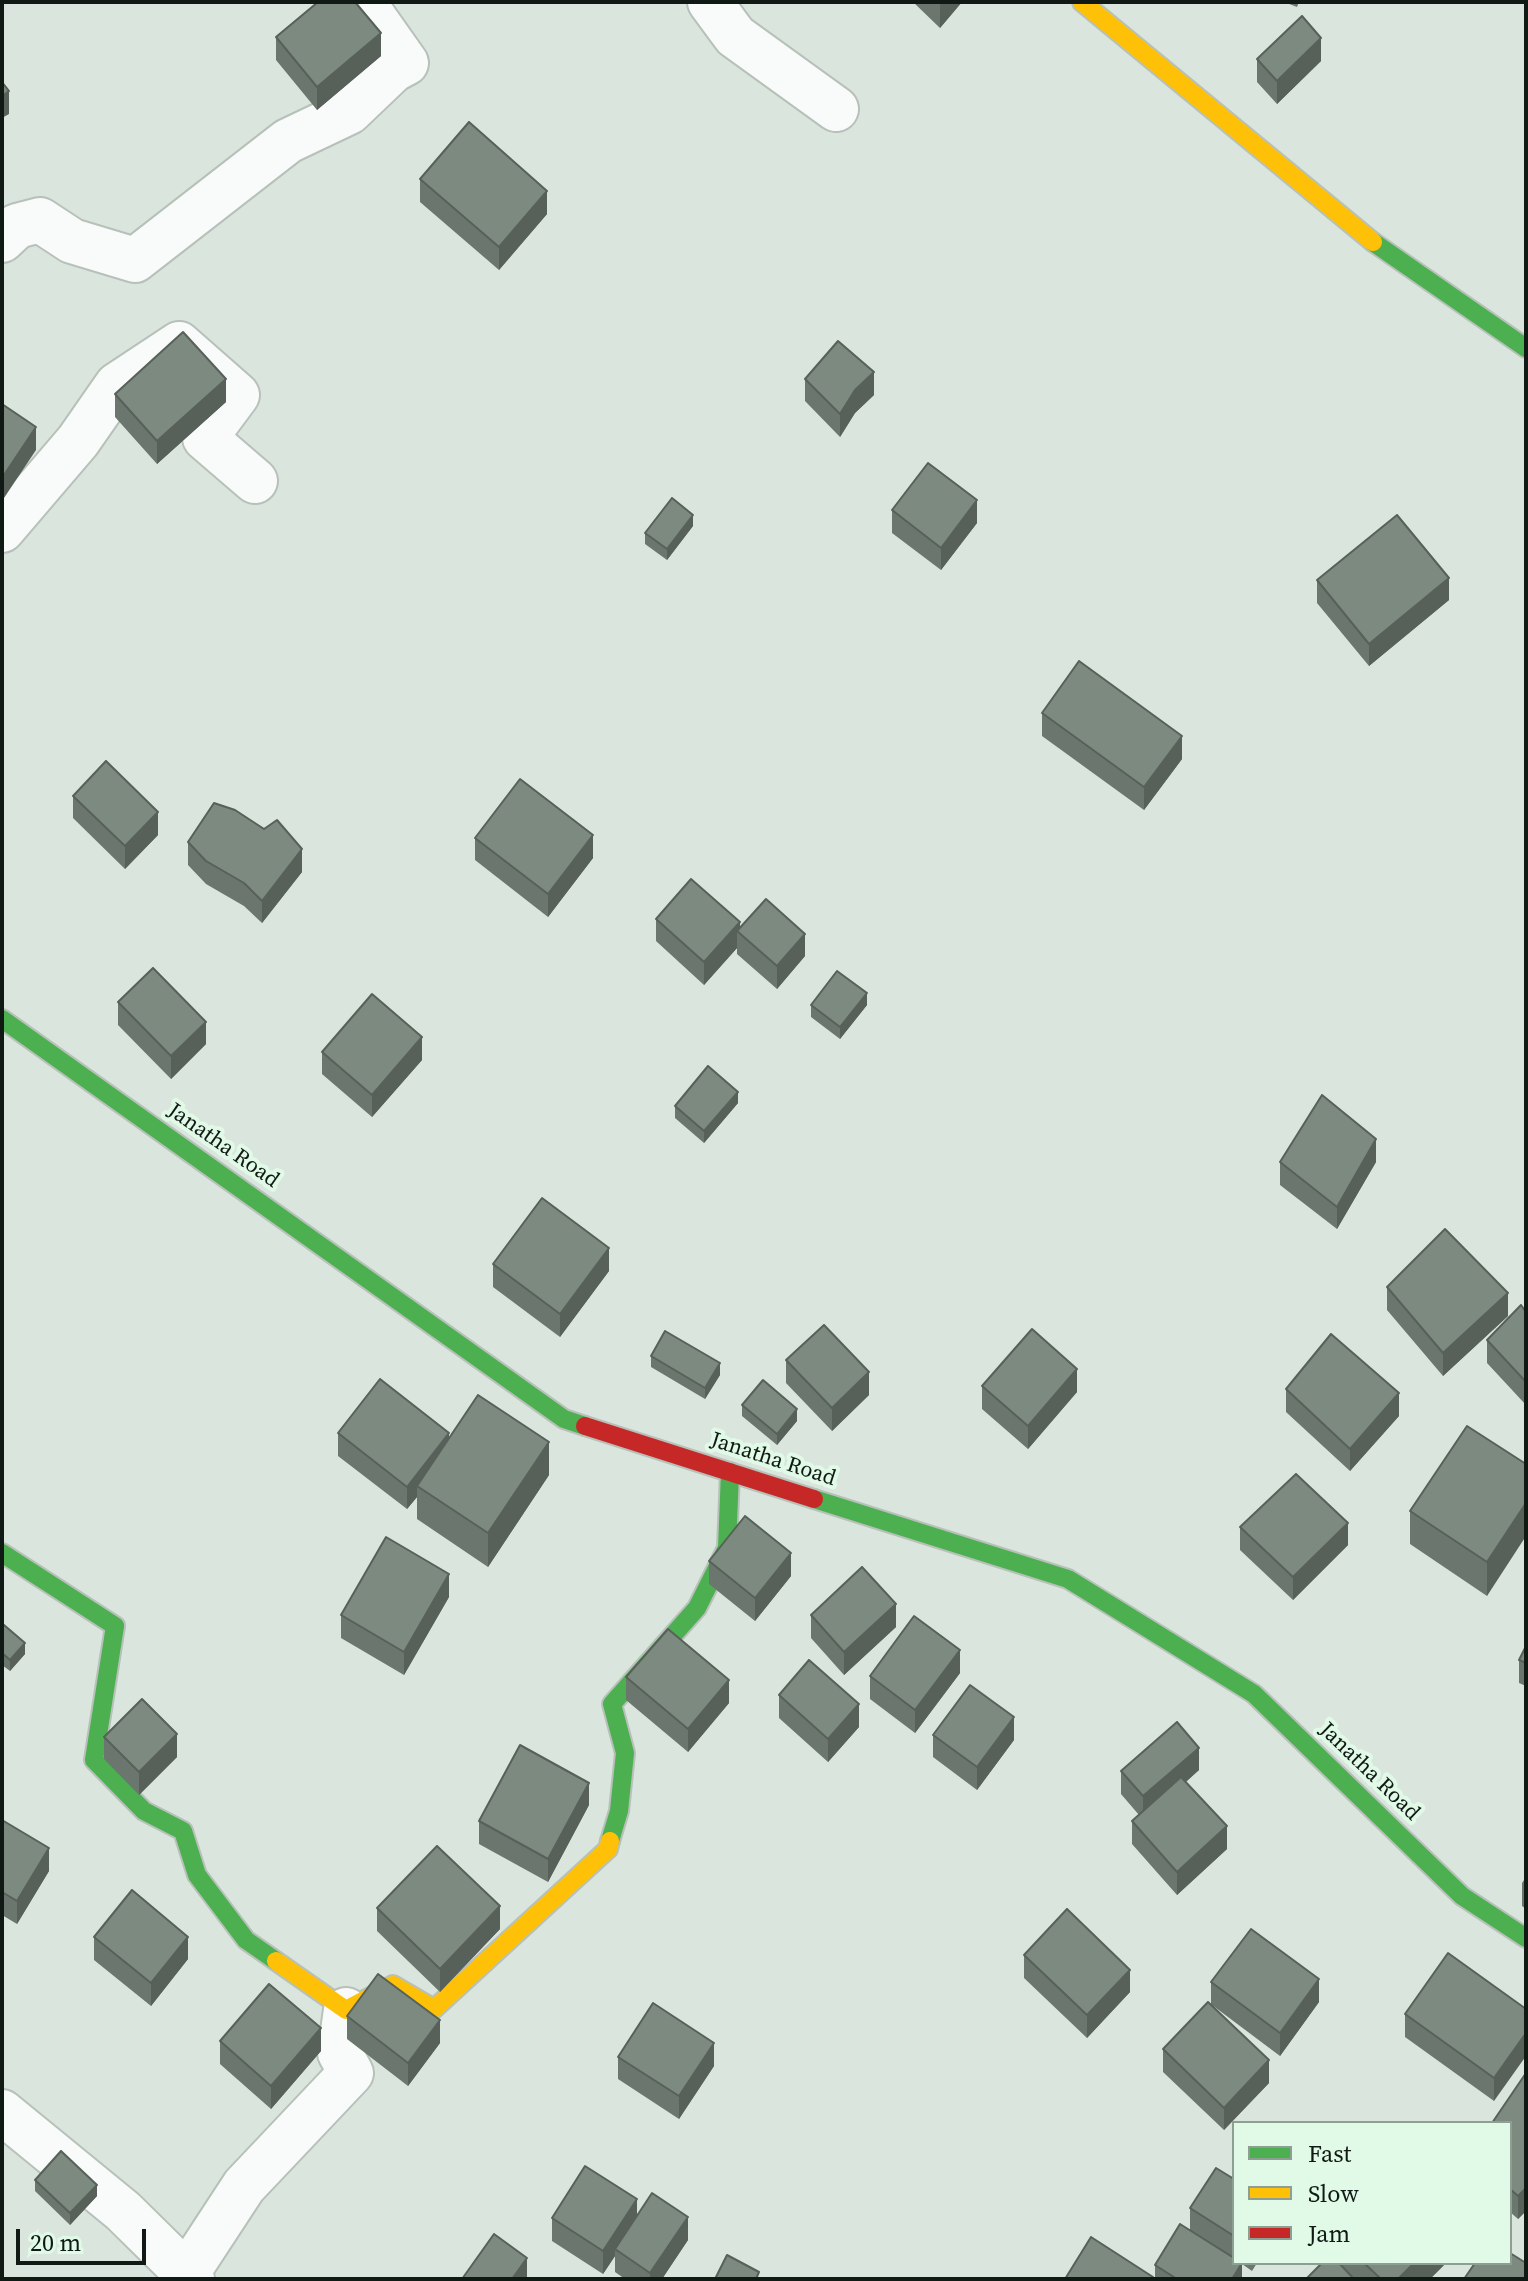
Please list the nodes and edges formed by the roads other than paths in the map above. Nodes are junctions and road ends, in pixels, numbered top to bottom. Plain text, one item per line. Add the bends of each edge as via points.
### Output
1 (363, 2) edge
2 (710, 2) edge
3 (1082, 2) edge
4 (836, 109) dead end
5 (2, 240) edge
6 (1526, 348) edge
7 (255, 481) dead end
8 (2, 530) edge
9 (2, 1019) edge
10 (730, 1472) junction
11 (2, 1553) edge
12 (1526, 1938) edge
13 (346, 2010) junction
14 (2, 2112) edge
15 (190, 2276) edge

1 - 5 street via 406,63 349,112 288,141 135,260 72,241 40,220 17,226
2 - 4 street via 735,36
3 - 6 street via 1361,234
7 - 8 street via 205,438 237,395 179,344 117,385 78,441
9 - 10 street, Janatha Road via 564,1419
10 - 12 street, Janatha Road via 1068,1579 1254,1694 1462,1896
10 - 13 street via 727,1548 697,1608 612,1704 625,1753 619,1811 608,1849 434,2009 393,1985
11 - 13 street via 115,1626 94,1760 144,1811 183,1831 197,1875 246,1940
13 - 15 street via 340,2053 351,2073 244,2186
14 - 15 street via 123,2211

